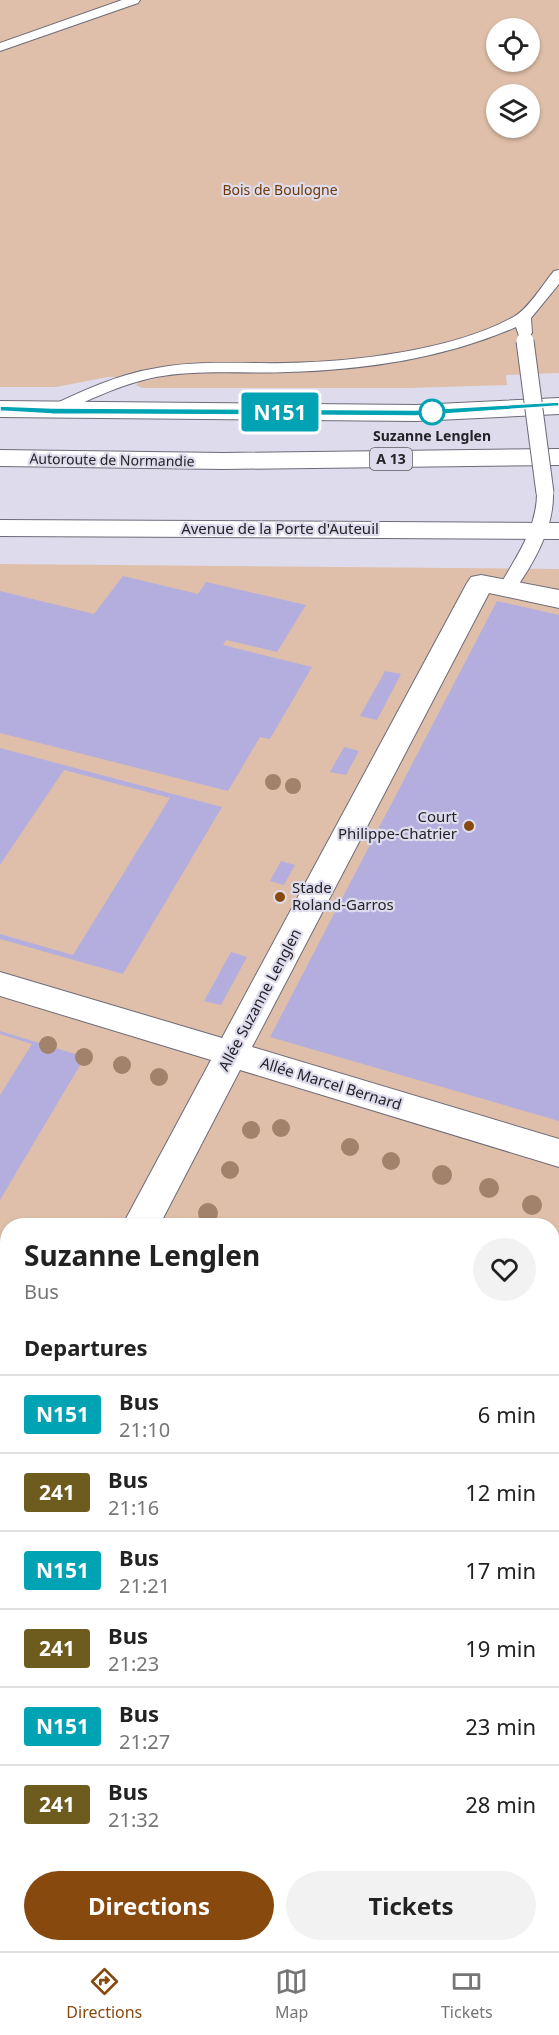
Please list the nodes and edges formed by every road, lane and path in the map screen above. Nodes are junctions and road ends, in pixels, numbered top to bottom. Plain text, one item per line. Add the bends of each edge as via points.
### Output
1 (134, 0) edge
2 (0, 47) edge
3 (559, 274) edge
4 (522, 318) junction
5 (553, 406) edge
6 (0, 409) edge
7 (52, 411) junction
8 (559, 457) edge
9 (0, 458) edge
10 (224, 461) junction
11 (552, 483) edge
12 (0, 528) edge
13 (549, 531) edge
14 (494, 586) junction
15 (559, 599) edge
16 (0, 984) edge
17 (231, 1054) junction
18 (559, 1153) edge
19 (144, 1218) edge

1 - 2 lane
3 - 4 lane
4 - 7 lane via 456,344 370,360 305,367 159,372 121,382
4 - 11 lane, bridge
5 - 7 main road via 416,413
6 - 7 main road
8 - 10 main road, A 13
9 - 10 main road, Autoroute de Normandie / A 13
10 - 11 main road
11 - 13 lane via 546,509
12 - 13 main road, Avenue de la Porte d'Auteuil
13 - 14 lane
14 - 15 main road
14 - 17 main road, Allée Suzanne Lenglen
16 - 17 main road, Allée Marcel Bernard
17 - 18 main road, Allée Marcel Bernard
17 - 19 main road, Allée Suzanne Lenglen

